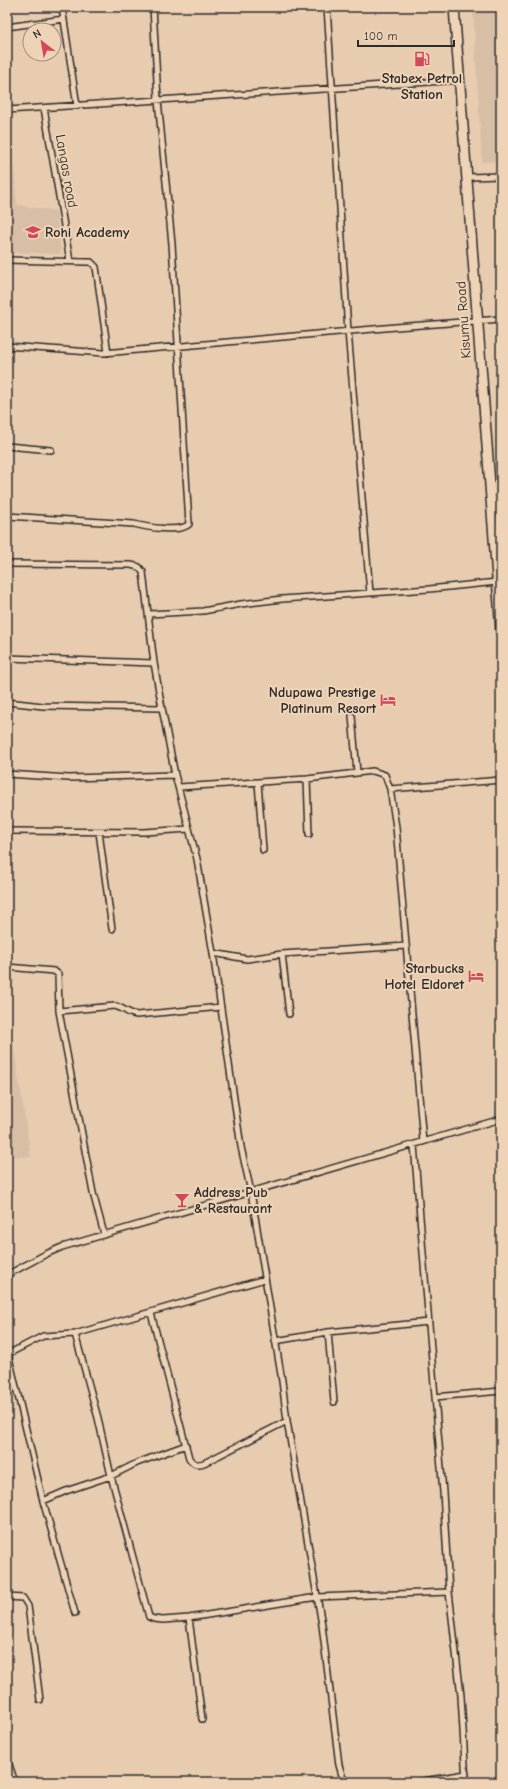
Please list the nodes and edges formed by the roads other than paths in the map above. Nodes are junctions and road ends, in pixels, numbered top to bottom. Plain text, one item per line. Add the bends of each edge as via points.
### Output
1 (62, 7) edge
2 (153, 7) edge
3 (327, 7) edge
4 (454, 7) edge
5 (64, 19) junction
6 (7, 27) edge
7 (459, 80) junction
8 (332, 89) junction
9 (158, 100) junction
10 (77, 106) junction
11 (44, 108) junction
12 (7, 110) edge
13 (501, 176) edge
14 (468, 177) junction
15 (7, 260) edge
16 (70, 261) junction
17 (501, 319) edge
18 (477, 321) junction
19 (348, 331) junction
20 (7, 346) edge
21 (178, 348) junction
22 (108, 353) junction
23 (7, 446) edge
24 (51, 450) dead end
25 (496, 505) edge
26 (7, 516) edge
27 (7, 564) edge
28 (497, 582) junction
29 (370, 593) junction
30 (149, 614) junction
31 (501, 631) edge
32 (7, 658) edge
33 (154, 663) junction
34 (7, 702) edge
35 (162, 708) junction
36 (352, 716) dead end
37 (357, 772) junction
38 (7, 774) edge
39 (175, 775) junction
40 (307, 779) junction
41 (501, 780) edge
42 (258, 782) junction
43 (179, 787) junction
44 (390, 789) junction
45 (189, 829) junction
46 (7, 831) edge
47 (99, 832) junction
48 (309, 834) dead end
49 (263, 850) dead end
50 (112, 929) dead end
51 (406, 946) junction
52 (213, 953) junction
53 (282, 954) junction
54 (7, 967) edge
55 (221, 1007) junction
56 (59, 1012) junction
57 (289, 1014) dead end
58 (501, 1119) edge
59 (423, 1142) junction
60 (414, 1145) junction
61 (251, 1192) junction
62 (104, 1234) junction
63 (7, 1275) edge
64 (265, 1278) junction
65 (151, 1313) junction
66 (429, 1322) junction
67 (328, 1332) junction
68 (76, 1334) junction
69 (275, 1341) junction
70 (8, 1351) edge
71 (8, 1365) edge
72 (501, 1391) edge
73 (435, 1397) junction
74 (334, 1402) dead end
75 (287, 1421) junction
76 (186, 1445) junction
77 (111, 1476) junction
78 (43, 1501) junction
79 (449, 1592) junction
80 (7, 1597) edge
81 (317, 1597) junction
82 (75, 1612) dead end
83 (189, 1618) junction
84 (40, 1700) dead end
85 (202, 1719) dead end
86 (7, 1759) edge
87 (466, 1774) junction
88 (15, 1782) edge
89 (344, 1782) edge
90 (416, 1782) edge
91 (466, 1782) edge

1 - 5 street
2 - 9 street
3 - 8 street
4 - 7 highway, Kisumu Road
5 - 6 street
5 - 10 street
7 - 8 street
7 - 14 highway, Kisumu Road
8 - 9 street
8 - 19 street
9 - 10 street
9 - 21 street via 172,244
10 - 11 street
11 - 12 street
11 - 16 street, Langas road
13 - 14 street
14 - 18 highway, Kisumu Road
15 - 16 street
16 - 22 street via 91,262 96,267
17 - 18 street
18 - 19 street
18 - 25 highway, Kisumu Road
19 - 21 street
19 - 29 street
20 - 22 street
21 - 22 street
21 - 26 street via 190,520 187,526 152,528 134,524
23 - 24 street
25 - 28 highway, Kisumu Road
27 - 30 street via 136,566 143,572
28 - 29 street
28 - 31 highway, Kisumu Road
29 - 30 street via 241,604 203,611
30 - 33 street
32 - 33 street
33 - 35 street
34 - 35 street via 44,706
35 - 39 street
36 - 37 street
37 - 40 street
37 - 44 street via 373,771 385,775
38 - 39 street via 70,778
39 - 43 street
40 - 42 street
40 - 48 street
41 - 44 street
42 - 43 street
42 - 49 street
43 - 45 street
44 - 51 street via 396,827
45 - 47 street
45 - 52 street via 197,859
46 - 47 street
47 - 50 street
51 - 53 street
51 - 59 street
52 - 53 street via 247,959
52 - 55 street
53 - 57 street
54 - 56 street via 57,972
55 - 56 street via 137,1015 115,1006
55 - 61 street via 241,1147
56 - 62 street via 93,1193
58 - 59 street
59 - 60 street
60 - 61 street
60 - 66 street
61 - 62 street
61 - 64 street
62 - 63 street via 54,1250
64 - 65 street
64 - 69 street
65 - 68 street
65 - 76 street
66 - 67 street
66 - 73 street
67 - 69 street
67 - 74 street
68 - 70 street via 42,1336
68 - 77 street
69 - 75 street
70 - 71 street
71 - 78 street
72 - 73 street
73 - 79 street
75 - 76 street via 197,1465 192,1463
75 - 81 street
76 - 77 street via 137,1462
77 - 78 street
77 - 83 street via 148,1617 163,1620
78 - 82 street
79 - 81 street
79 - 87 street via 462,1696
80 - 84 street via 23,1598 28,1606
81 - 83 street
81 - 89 street via 339,1765
83 - 85 street
86 - 88 street
87 - 90 street
87 - 91 street

